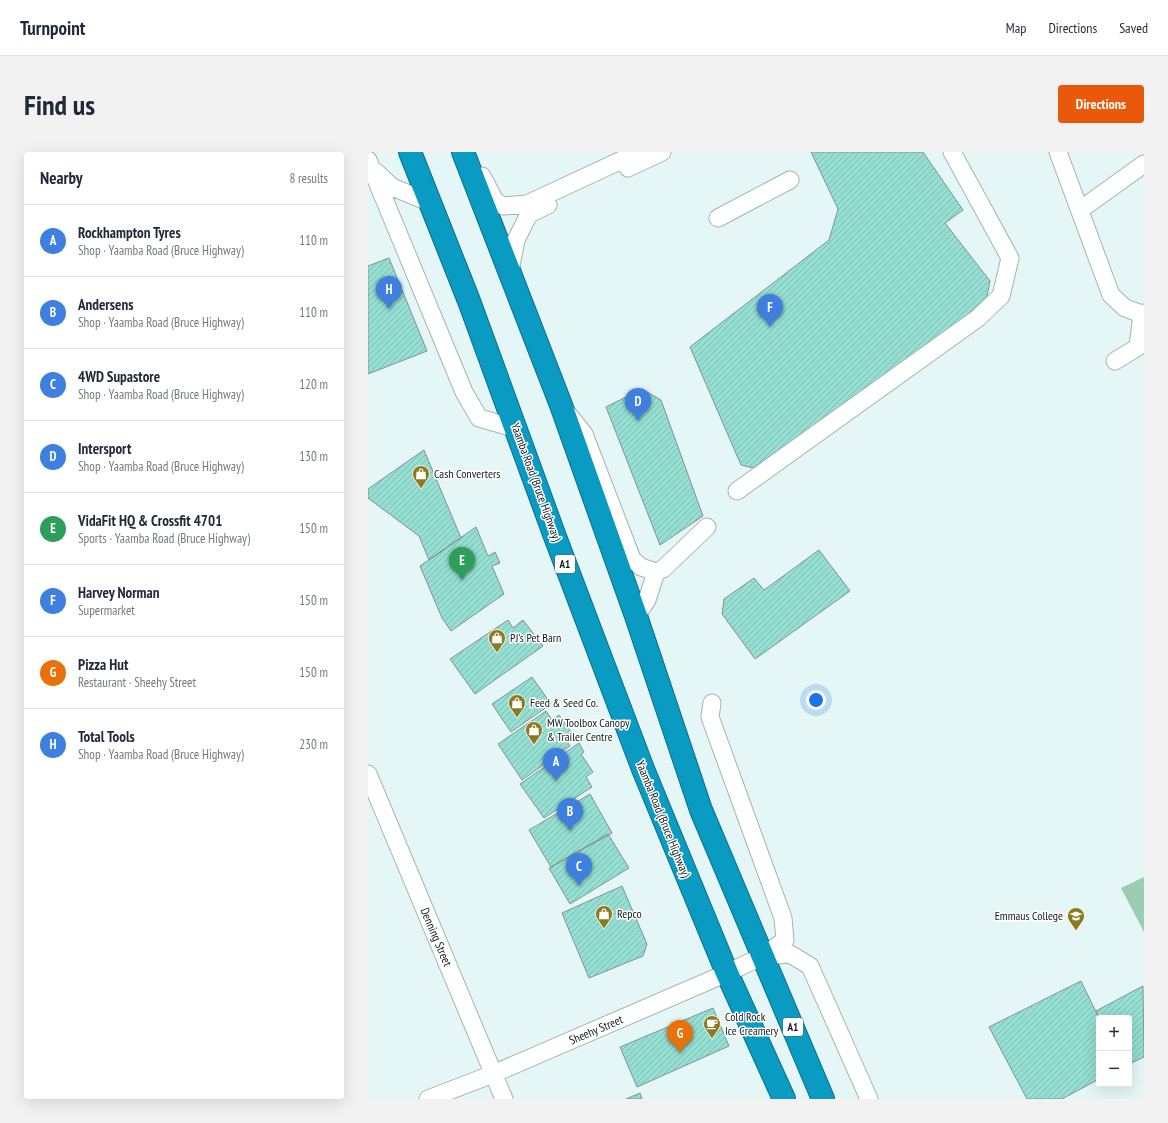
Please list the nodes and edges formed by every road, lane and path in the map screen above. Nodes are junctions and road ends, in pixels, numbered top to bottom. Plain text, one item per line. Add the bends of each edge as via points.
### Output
1 (410, 152) edge
2 (463, 152) edge
3 (472, 152) edge
4 (639, 152) edge
5 (662, 152) edge
6 (952, 152) edge
7 (1058, 152) edge
8 (370, 164) edge
9 (1144, 164) edge
10 (790, 180) dead end
11 (431, 203) junction
12 (1080, 210) junction
13 (718, 218) dead end
14 (510, 271) junction
15 (1143, 314) edge
16 (1115, 361) dead end
17 (561, 405) junction
18 (517, 429) junction
19 (737, 491) dead end
20 (707, 527) dead end
21 (656, 572) junction
22 (636, 616) junction
23 (712, 703) dead end
24 (368, 774) edge
25 (373, 800) edge
26 (763, 956) junction
27 (727, 973) junction
28 (493, 1074) junction
29 (428, 1099) edge
30 (504, 1099) edge
31 (784, 1099) edge
32 (823, 1099) edge
33 (869, 1099) edge

1 - 11 highway, Yaamba Road (Bruce Highway) / A1
2 - 14 highway, A1
3 - 4 street via 495,201 503,206 527,204
5 - 14 street via 529,214 516,240
6 - 19 street via 1010,258 1001,296 978,318
7 - 12 street
8 - 11 street via 392,187
8 - 18 street via 464,392 478,418
9 - 12 street
10 - 13 street
11 - 18 highway, Yaamba Road (Bruce Highway) / A1
12 - 15 street via 1111,295 1125,308
14 - 17 highway, A1
15 - 16 street via 1138,347
17 - 21 street via 584,434 632,559 641,567
17 - 22 highway, A1
18 - 27 highway, Yaamba Road (Bruce Highway) / A1 via 643,769
20 - 21 street via 663,569
21 - 22 street via 647,600
22 - 26 highway, A1 via 700,810
23 - 26 street via 710,717 783,918 785,940
24 - 25 street, Denning Street
25 - 28 street, Denning Street
26 - 27 street, Sheehy Street
26 - 32 highway, A1
26 - 33 street via 790,954 810,966
27 - 28 street, Sheehy Street
27 - 31 highway, Yaamba Road (Bruce Highway) / A1
28 - 29 street, Sheehy Street
28 - 30 street, Denning Street

